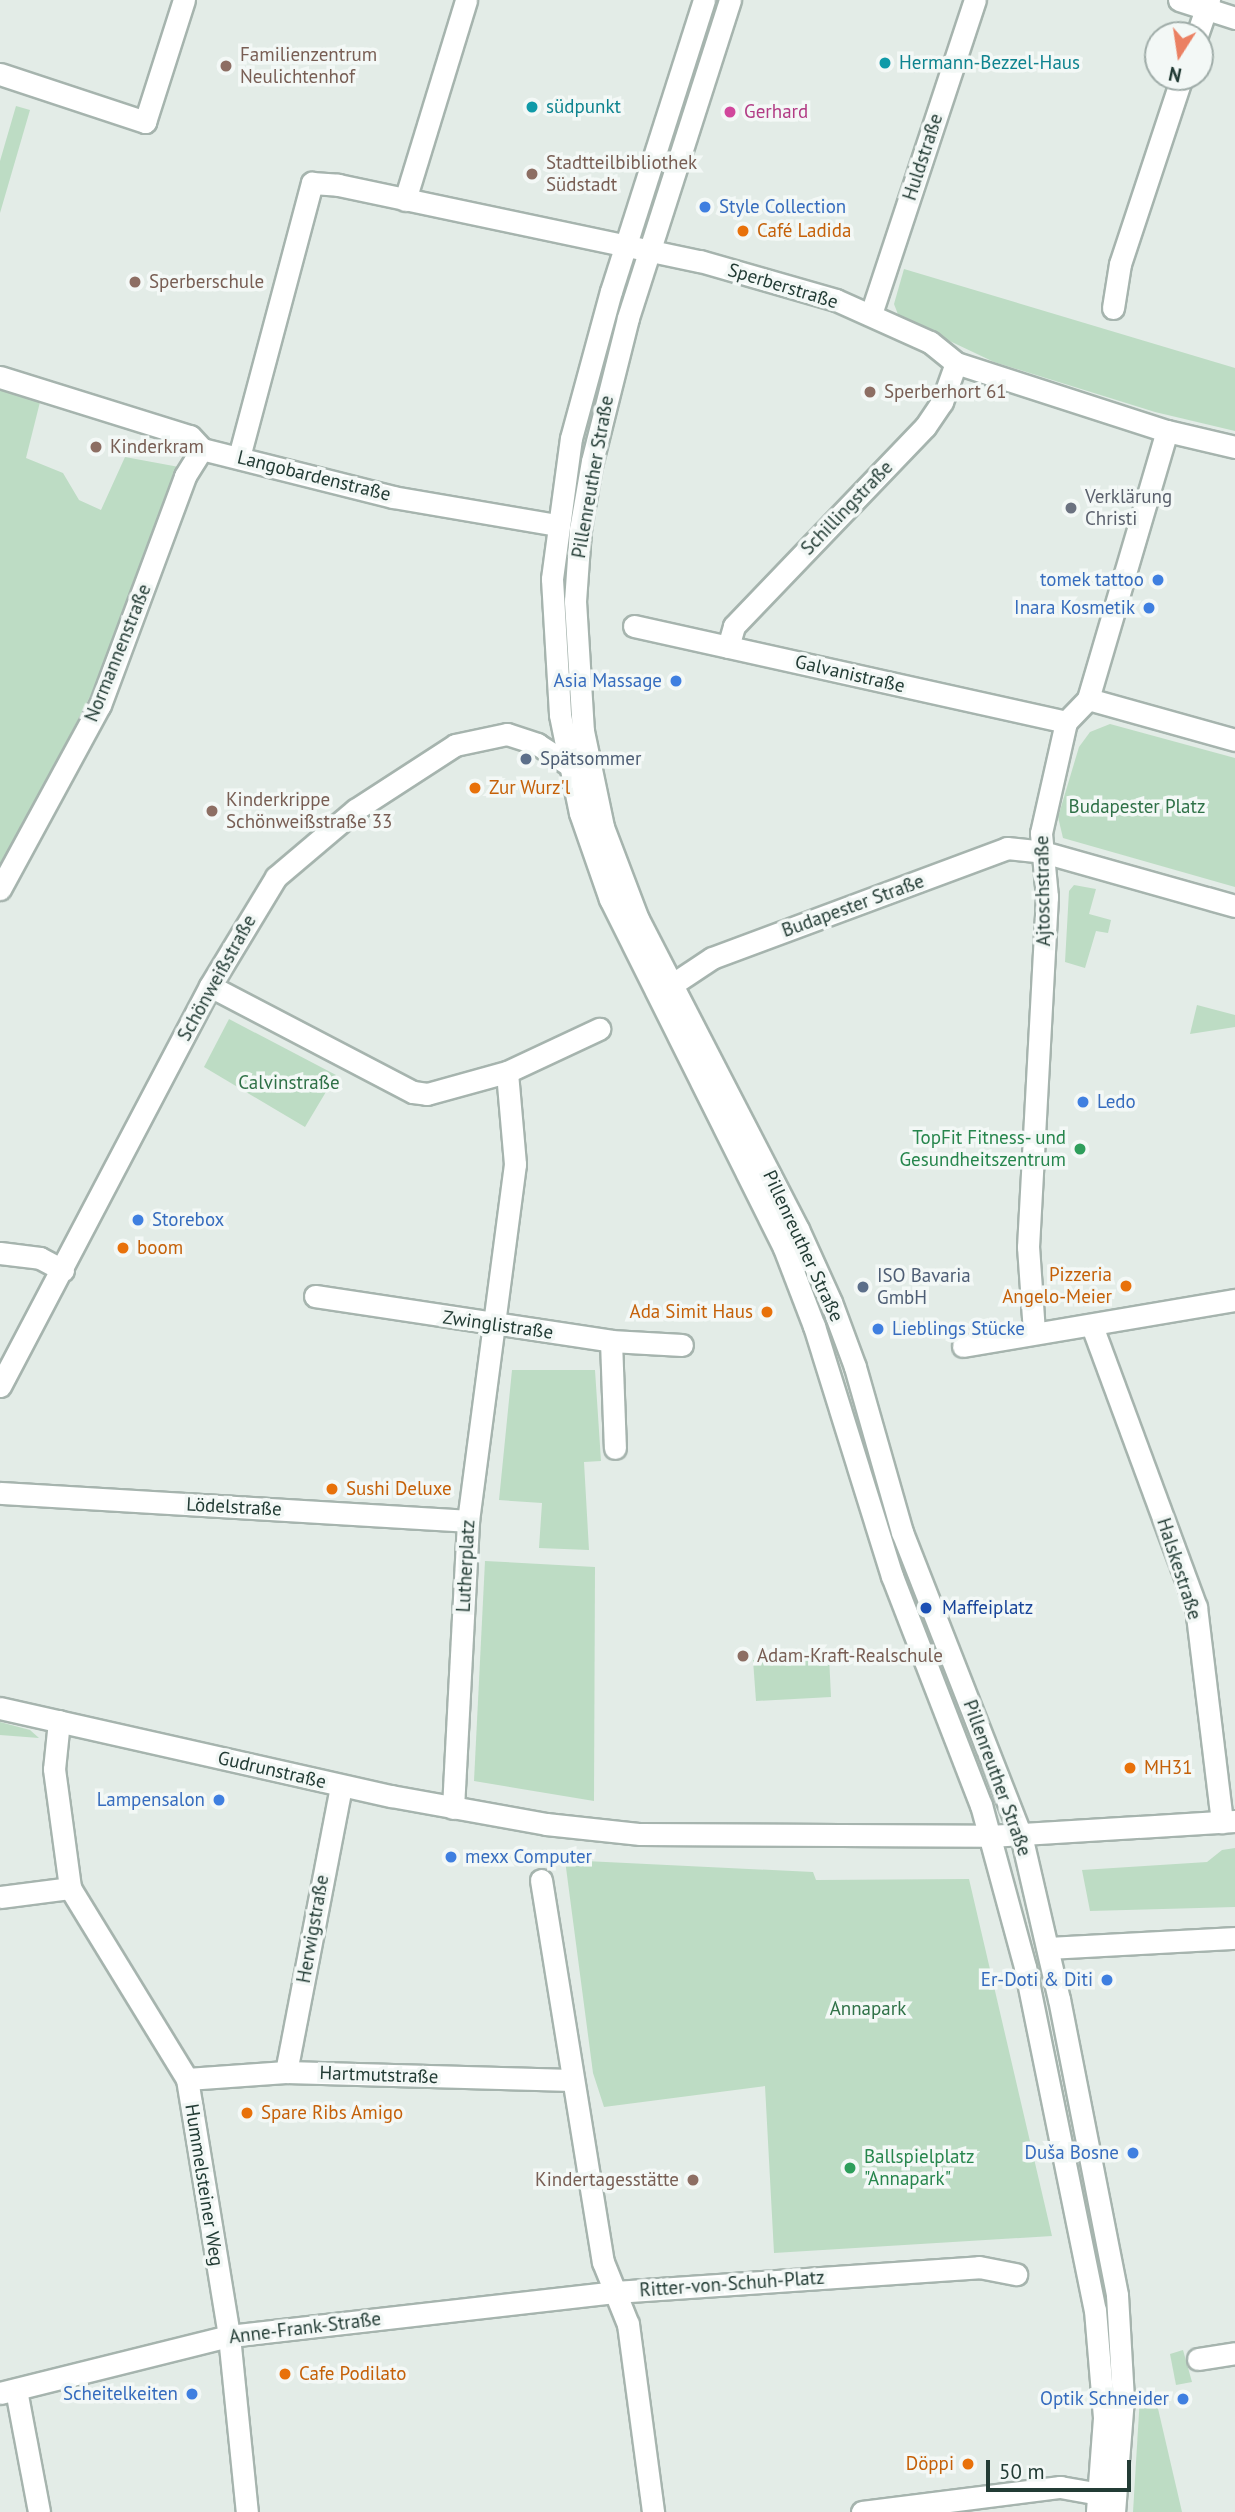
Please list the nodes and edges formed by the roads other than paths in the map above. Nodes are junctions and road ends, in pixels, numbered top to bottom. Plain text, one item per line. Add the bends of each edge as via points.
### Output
1 (184, 0) edge
2 (466, 0) edge
3 (704, 0) edge
4 (730, 0) edge
5 (975, 0) edge
6 (1179, 0) edge
7 (1208, 5) edge
8 (1235, 18) edge
9 (0, 74) edge
10 (1177, 91) edge
11 (405, 200) junction
12 (624, 246) junction
13 (650, 251) junction
14 (1113, 308) dead end
15 (870, 314) junction
16 (956, 363) junction
17 (0, 377) edge
18 (1167, 431) junction
19 (1235, 447) edge
20 (202, 449) junction
21 (239, 457) junction
22 (556, 525) junction
23 (634, 626) dead end
24 (728, 647) junction
25 (1088, 699) junction
26 (1066, 722) junction
27 (1235, 740) edge
28 (568, 764) junction
29 (1043, 852) junction
30 (0, 889) edge
31 (1235, 906) edge
32 (210, 986) junction
33 (670, 986) junction
34 (599, 1029) dead end
35 (507, 1072) junction
36 (0, 1252) edge
37 (63, 1270) junction
38 (315, 1296) dead end
39 (1235, 1300) edge
40 (496, 1325) junction
41 (1092, 1326) junction
42 (1034, 1332) junction
43 (611, 1341) junction
44 (682, 1345) dead end
45 (963, 1346) dead end
46 (0, 1386) edge
47 (615, 1448) dead end
48 (0, 1493) edge
49 (468, 1521) junction
50 (0, 1708) edge
51 (59, 1721) junction
52 (341, 1786) junction
53 (453, 1808) junction
54 (1229, 1822) edge
55 (1021, 1835) junction
56 (990, 1836) junction
57 (541, 1880) dead end
58 (70, 1888) junction
59 (0, 1897) edge
60 (1235, 1938) edge
61 (1049, 1948) junction
62 (286, 2072) junction
63 (187, 2080) junction
64 (572, 2080) junction
65 (1016, 2274) dead end
66 (615, 2292) junction
67 (229, 2336) junction
68 (1235, 2353) edge
69 (1198, 2359) dead end
70 (8, 2391) edge
71 (1099, 2503) edge
72 (38, 2512) edge
73 (247, 2512) edge
74 (653, 2512) edge
75 (862, 2512) edge
76 (1114, 2512) edge

1 - 9 street via 145,122
2 - 11 street
3 - 12 street, Pillenreuther Straße
4 - 13 street, Pillenreuther Straße
5 - 15 street, Huldstraße
6 - 7 street
7 - 8 street
10 - 14 street via 1120,264
11 - 12 street, Sperberstraße
11 - 21 street, Sperberstraße via 312,183
12 - 13 street, Sperberstraße
12 - 22 street, Pillenreuther Straße via 580,402
13 - 15 street, Sperberstraße via 787,286
13 - 33 street, Pillenreuther Straße via 590,469 578,550 575,638 583,731 604,827 638,919
15 - 16 street, Sperberstraße via 930,342
16 - 18 street, Sperberstraße
16 - 24 street, Schillingstraße via 942,402 925,427 734,626
17 - 20 street, Langobardenstraße via 190,436
18 - 19 street, Sperberstraße
18 - 25 street
20 - 21 street, Langobardenstraße
20 - 30 street, Normannenstraße via 185,476 100,705
21 - 22 street, Langobardenstraße via 393,497
22 - 28 street, Pillenreuther Straße via 553,639
23 - 24 street, Galvanistraße
24 - 26 street, Galvanistraße
25 - 26 street
25 - 27 street
26 - 29 street, Ajtoschstraße via 1041,833
28 - 32 street, Schönweißstraße via 537,744 508,734 455,745 402,777 276,877
28 - 56 street, Pillenreuther Straße via 596,863 625,934 746,1168 800,1288 892,1576
29 - 31 street
29 - 33 street, Budapester Straße via 1007,848 712,958
29 - 42 street, Ajtoschstraße via 1046,897 1028,1247
32 - 35 street via 413,1092 439,1094
32 - 37 street, Schönweißstraße
33 - 55 street, Pillenreuther Straße via 825,1290 855,1367 902,1532
34 - 35 street
35 - 40 street via 515,1164
36 - 37 street via 40,1258
37 - 46 street, Schönweißstraße
38 - 40 street, Zwinglistraße
39 - 41 street
40 - 43 street, Zwinglistraße
40 - 49 street, Lutherplatz
41 - 42 street
41 - 54 street, Halskestraße via 1196,1607
42 - 45 street
43 - 44 street, Zwinglistraße
43 - 47 street
48 - 49 street, Lödelstraße
49 - 53 street, Lutherplatz
50 - 51 street, Gudrunstraße
51 - 52 street, Gudrunstraße
51 - 58 street, Hummelsteiner Weg via 54,1769
52 - 53 street, Gudrunstraße
52 - 62 street, Herwigstraße
53 - 56 street, Gudrunstraße via 546,1824 693,1837
54 - 55 street
55 - 56 street
55 - 61 street, Pillenreuther Straße
56 - 71 street, Pillenreuther Straße via 1034,2007 1095,2311 1104,2399
57 - 64 street, Ritter-von-Schuh-Platz
58 - 59 street
58 - 63 street, Hummelsteiner Weg
60 - 61 street
61 - 76 street, Pillenreuther Straße via 1120,2319 1123,2398
62 - 63 street, Hartmutstraße
62 - 64 street, Hartmutstraße
63 - 67 street, Hummelsteiner Weg
64 - 66 street, Ritter-von-Schuh-Platz via 603,2262
65 - 66 street, Ritter-von-Schuh-Platz via 979,2267
66 - 67 street, Anne-Frank-Straße
66 - 74 street via 628,2324
67 - 70 street, Anne-Frank-Straße
67 - 73 street, Hummelsteiner Weg
68 - 69 street
70 - 72 street
71 - 75 street via 1060,2487

